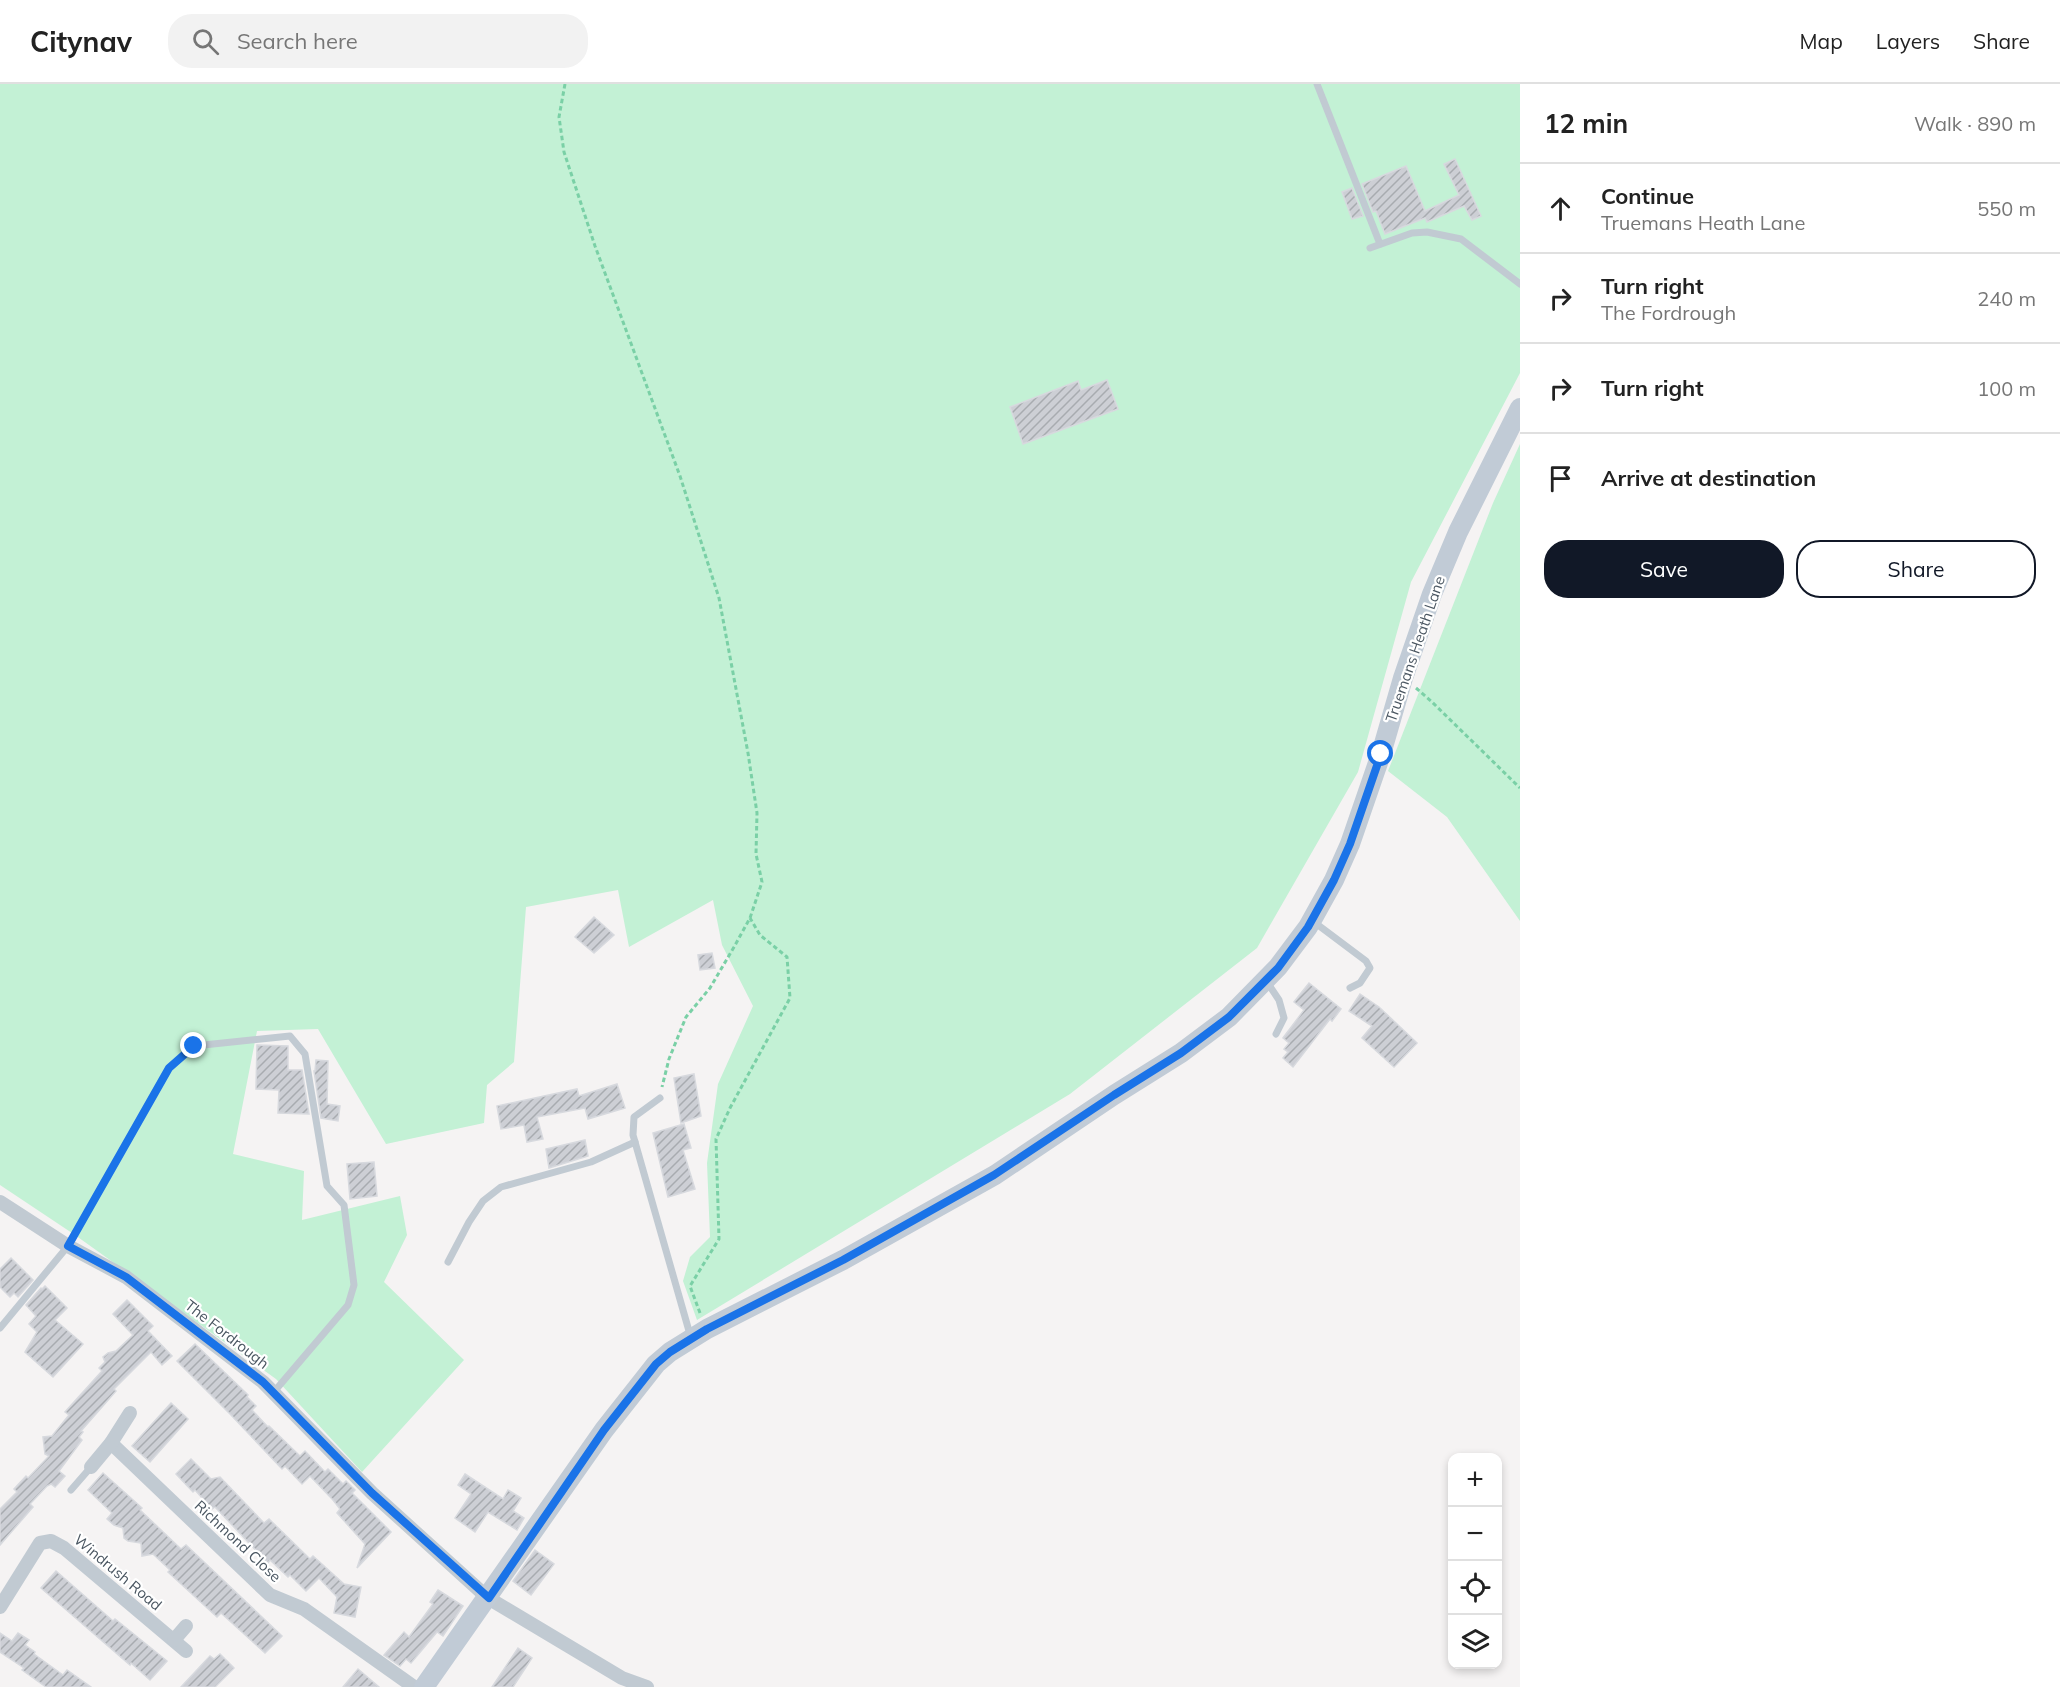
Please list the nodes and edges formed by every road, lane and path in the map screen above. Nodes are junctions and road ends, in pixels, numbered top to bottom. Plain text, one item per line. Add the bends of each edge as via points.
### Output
1 (565, 84) edge
2 (1317, 84) edge
3 (1380, 244) junction
4 (1370, 248) dead end
5 (1520, 284) edge
6 (1520, 408) edge
7 (1403, 678) junction
8 (1520, 788) edge
9 (750, 918) junction
10 (1312, 920) junction
11 (1266, 980) junction
12 (1350, 988) dead end
13 (1276, 1034) dead end
14 (660, 1098) joint
15 (635, 1142) junction
16 (0, 1202) edge
17 (68, 1246) junction
18 (448, 1262) dead end
19 (703, 1320) dead end
20 (0, 1329) edge
21 (691, 1338) junction
22 (273, 1393) junction
23 (130, 1413) dead end
24 (111, 1443) junction
25 (91, 1467) joint
26 (71, 1490) dead end
27 (489, 1598) junction
28 (0, 1607) edge
29 (186, 1626) dead end
30 (174, 1640) junction
31 (186, 1651) dead end
32 (414, 1687) edge
33 (424, 1687) edge
34 (647, 1687) edge

1 - 9 path via 559,117 564,153 680,476 719,598 757,813 756,854 762,882
2 - 3 lane
3 - 4 lane
3 - 5 lane via 1427,232 1461,239
6 - 7 street, Truemans Heath Lane via 1458,532
7 - 8 path via 1431,700
7 - 10 street, Truemans Heath Lane via 1350,844
9 - 14 path via 710,988 686,1017 669,1059
9 - 19 path via 759,934 787,957 790,998 717,1139 719,1239 690,1286
10 - 11 street, Truemans Heath Lane
10 - 12 lane via 1370,968 1360,983
11 - 13 lane via 1279,1000 1284,1018
11 - 21 street, Truemans Heath Lane via 1229,1017 1181,1053 994,1175 843,1260
14 - 15 lane via 634,1117
15 - 18 lane via 591,1161 501,1187 483,1201
15 - 21 lane
16 - 17 street, The Fordrough
17 - 20 lane
17 - 22 street, The Fordrough via 126,1277
17 - 22 lane via 169,1068 194,1046 290,1035 305,1054 327,1186 344,1205 354,1285 348,1305
21 - 27 street, Truemans Heath Lane via 656,1364 604,1430
22 - 27 street, The Fordrough via 372,1493
23 - 24 street
24 - 25 street
24 - 32 street, Richmond Close via 270,1595 304,1609
25 - 26 lane
27 - 33 street, Truemans Heath Lane
27 - 34 street, The Fordrough via 622,1678
28 - 30 street, Windrush Road via 40,1543 51,1541
29 - 30 street
30 - 31 street, Windrush Road

